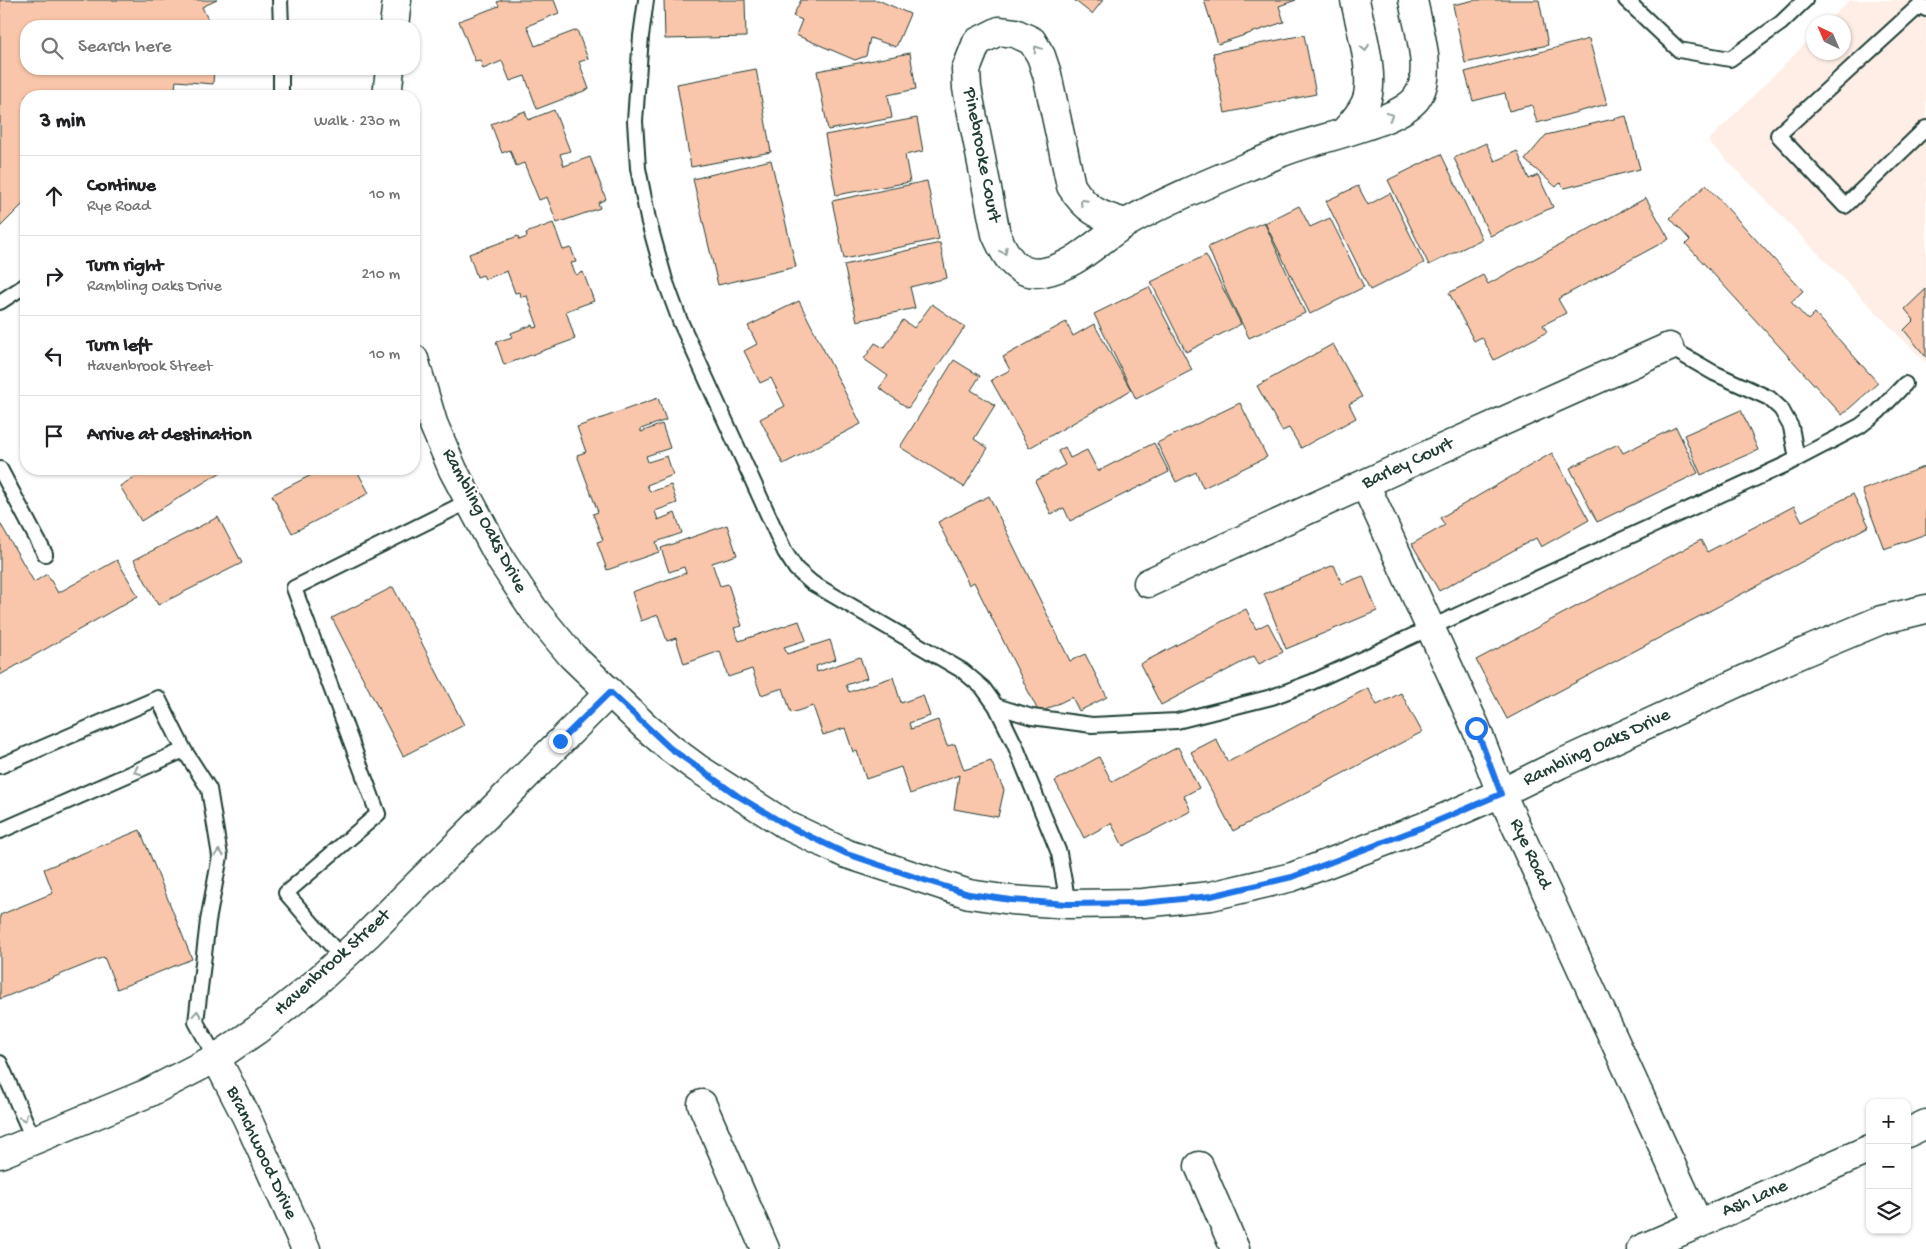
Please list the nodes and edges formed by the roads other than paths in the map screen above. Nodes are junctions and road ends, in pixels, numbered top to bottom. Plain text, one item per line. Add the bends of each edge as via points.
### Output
1 (280, 0) edge
2 (397, 0) edge
3 (646, 0) edge
4 (1355, 0) edge
5 (1413, 0) edge
6 (1626, 0) edge
7 (1805, 0) edge
8 (1926, 9) edge
9 (280, 20) edge
10 (395, 20) edge
11 (281, 75) edge
12 (389, 75) edge
13 (281, 90) edge
14 (388, 90) edge
15 (1344, 132) junction
16 (1923, 136) edge
17 (1126, 223) junction
18 (20, 289) edge
19 (0, 302) edge
20 (1670, 347) joint
21 (420, 379) edge
22 (1905, 384) dead end
23 (1797, 459) junction
24 (0, 469) edge
25 (1365, 484) junction
26 (469, 501) junction
27 (45, 554) dead end
28 (1148, 583) dead end
29 (1926, 608) edge
30 (1431, 627) junction
31 (610, 692) junction
32 (996, 706) junction
33 (184, 750) junction
34 (0, 766) edge
35 (1501, 794) junction
36 (0, 831) edge
37 (1068, 904) junction
38 (342, 958) junction
39 (216, 1058) junction
40 (0, 1063) edge
41 (702, 1104) dead end
42 (34, 1141) junction
43 (1866, 1151) edge
44 (0, 1154) edge
45 (1199, 1166) dead end
46 (1698, 1224) junction
47 (306, 1249) edge
48 (765, 1249) edge
49 (1235, 1249) edge
50 (1641, 1249) edge

1 - 9 lane
2 - 10 street
3 - 32 lane via 635,121 638,168 648,219 680,320 785,552 796,569 812,583 963,671 983,688
4 -> 15 street via 1370,74 1370,90 1357,118
15 -> 5 street, Pinebrooke Court via 1401,111 1415,101 1422,90 1424,53
6 - 7 lane via 1679,50 1730,60 1781,23
8 - 16 lane via 1920,5 1778,135 1845,206
11 - 13 lane
12 - 14 street
15 - 17 street, Pinebrooke Court via 1276,154
17 -> 17 street, Pinebrooke Court via 1105,218 1092,210 1071,186 1047,74 1042,56 1032,41 1015,33 999,31 977,42 966,70 967,88 996,234 1003,252 1013,265 1025,271 1042,273 1064,267
18 - 19 lane
20 - 23 lane via 1714,374 1769,398 1781,409 1791,427
20 - 25 street, Barley Court
21 - 26 street, Rambling Oaks Drive via 433,423
22 - 23 lane via 1860,426
23 - 30 lane
24 - 27 lane
25 - 28 street, Barley Court
25 - 30 street, Rye Road
26 - 31 street, Rambling Oaks Drive via 502,562 534,610 572,656
26 - 38 lane via 294,588 378,814 286,893
29 - 35 street, Rambling Oaks Drive via 1881,620 1800,654
30 - 32 lane via 1272,697 1177,721 1092,725 1032,717
30 - 35 street, Rye Road
31 - 37 street, Rambling Oaks Drive via 670,748 697,768 788,826 847,854 969,894
31 - 38 street, Havenbrook Street
32 - 37 lane via 1059,853
33 - 34 lane via 158,698
33 -> 36 lane
39 -> 33 lane via 196,1022 220,856 208,789
35 - 37 street, Rambling Oaks Drive via 1292,877 1211,896 1143,903
35 - 46 street, Rye Road
38 - 39 street, Havenbrook Street via 257,1030
39 - 42 street, Havenbrook Street via 148,1093
39 - 47 street, Branchwood Drive
40 -> 42 lane
41 - 48 street
42 - 44 street, Havenbrook Street
43 - 46 street, Ash Lane
45 - 49 street
46 - 50 street, Ash Lane

